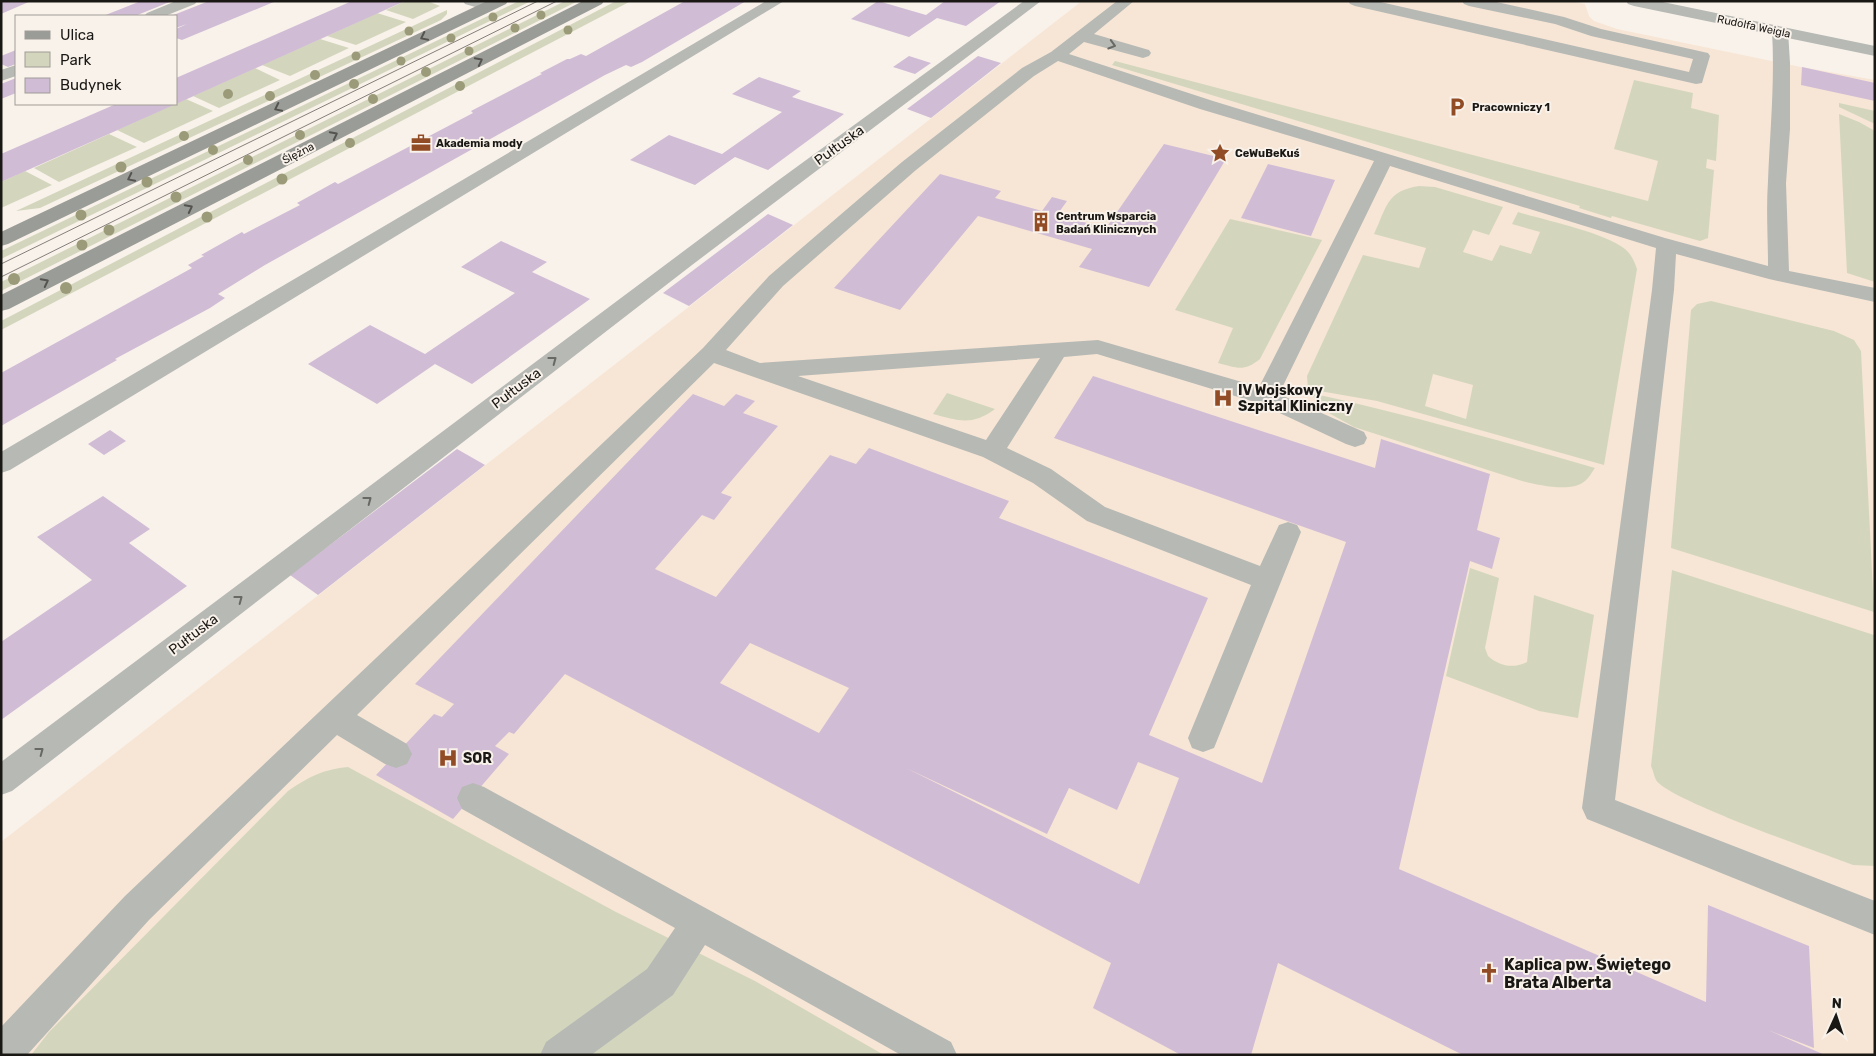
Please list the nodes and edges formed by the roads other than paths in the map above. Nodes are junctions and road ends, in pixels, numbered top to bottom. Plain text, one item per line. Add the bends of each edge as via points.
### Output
1 (190, 1) edge
2 (470, 1) edge
3 (596, 1) edge
4 (777, 1) edge
5 (1034, 1) edge
6 (1127, 1) edge
7 (1355, 1) edge
8 (1469, 1) edge
9 (1634, 1) edge
10 (495, 4) edge
11 (155, 15) edge
12 (1780, 31) junction
13 (1082, 36) junction
14 (1875, 51) edge
15 (1143, 53) dead end
16 (1058, 55) junction
17 (15, 70) edge
18 (1, 76) edge
19 (1385, 158) junction
20 (1, 240) edge
21 (1666, 244) junction
22 (1779, 275) junction
23 (1875, 295) edge
24 (1, 304) edge
25 (1058, 349) junction
26 (711, 353) junction
27 (758, 371) junction
28 (1266, 397) junction
29 (1355, 438) dead end
30 (992, 451) junction
31 (1, 464) edge
32 (1288, 532) dead end
33 (1267, 580) junction
34 (334, 717) junction
35 (1203, 738) dead end
36 (396, 754) dead end
37 (1, 781) edge
38 (473, 798) dead end
39 (1875, 918) edge
40 (699, 923) junction
41 (1, 1055) edge
42 (559, 1055) edge
43 (938, 1055) edge

1 - 11 lane
2 - 10 lane
24 -> 3 main road, Ślężna
4 - 31 lane
37 -> 5 lane, Pułtuska via 784,185
6 - 13 lane
7 - 8 lane via 1696,79 1702,56
9 - 12 street, Rudolfa Weigla
10 -> 20 main road
12 - 14 street, Rudolfa Weigla
12 - 22 lane
13 -> 15 lane
13 - 16 lane
16 - 19 lane via 1149,88
16 - 26 lane via 1028,72 909,166 776,281
17 - 18 lane
19 - 21 lane
19 - 28 lane
21 - 22 lane
21 - 39 lane via 1650,399 1598,808
22 - 23 lane
25 - 27 lane
25 - 28 lane via 1098,347
25 - 30 lane
26 - 27 lane
26 - 34 lane
27 - 30 lane
28 - 29 lane
30 - 33 lane via 1042,476 1096,514
32 - 33 lane
33 - 35 lane
34 - 36 lane
34 - 41 lane via 136,908
38 - 40 lane
40 - 42 lane via 660,982
40 - 43 lane

